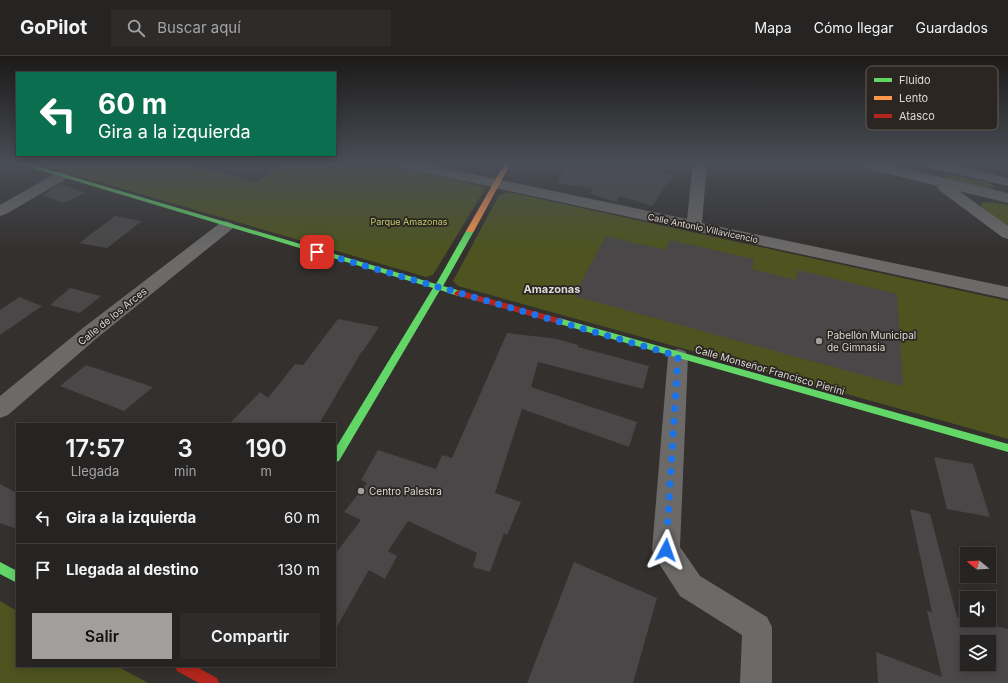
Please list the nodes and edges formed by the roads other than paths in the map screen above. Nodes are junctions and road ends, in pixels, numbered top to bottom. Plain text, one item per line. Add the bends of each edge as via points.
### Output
1 (33, 192) edge
2 (115, 192) edge
3 (490, 192) edge
4 (534, 192) edge
5 (697, 192) edge
6 (950, 192) edge
7 (982, 192) edge
8 (1008, 198) edge
9 (0, 211) edge
10 (226, 226) junction
11 (694, 226) junction
12 (1008, 234) edge
13 (438, 287) junction
14 (1008, 293) edge
15 (678, 356) junction
16 (0, 409) edge
17 (1008, 448) edge
18 (336, 456) edge
19 (0, 568) edge
20 (16, 576) edge
21 (184, 667) edge
22 (202, 677) edge
23 (212, 683) edge
24 (756, 683) edge

1 - 9 street
2 - 10 street, Calle Monseñor Francisco Pierini
3 - 13 street
4 - 11 street, Calle Antonio Villavicencio
5 - 11 street
6 - 12 street
7 - 8 street
10 - 13 street, Calle Monseñor Francisco Pierini
10 - 16 street, Calle de los Arces via 90,333
11 - 14 street, Calle Antonio Villavicencio
13 - 15 street, Calle Monseñor Francisco Pierini
13 - 18 street
15 - 17 street, Calle Monseñor Francisco Pierini
15 - 24 street via 666,550 690,586 757,627
19 - 20 street
21 - 22 street
22 - 23 street

